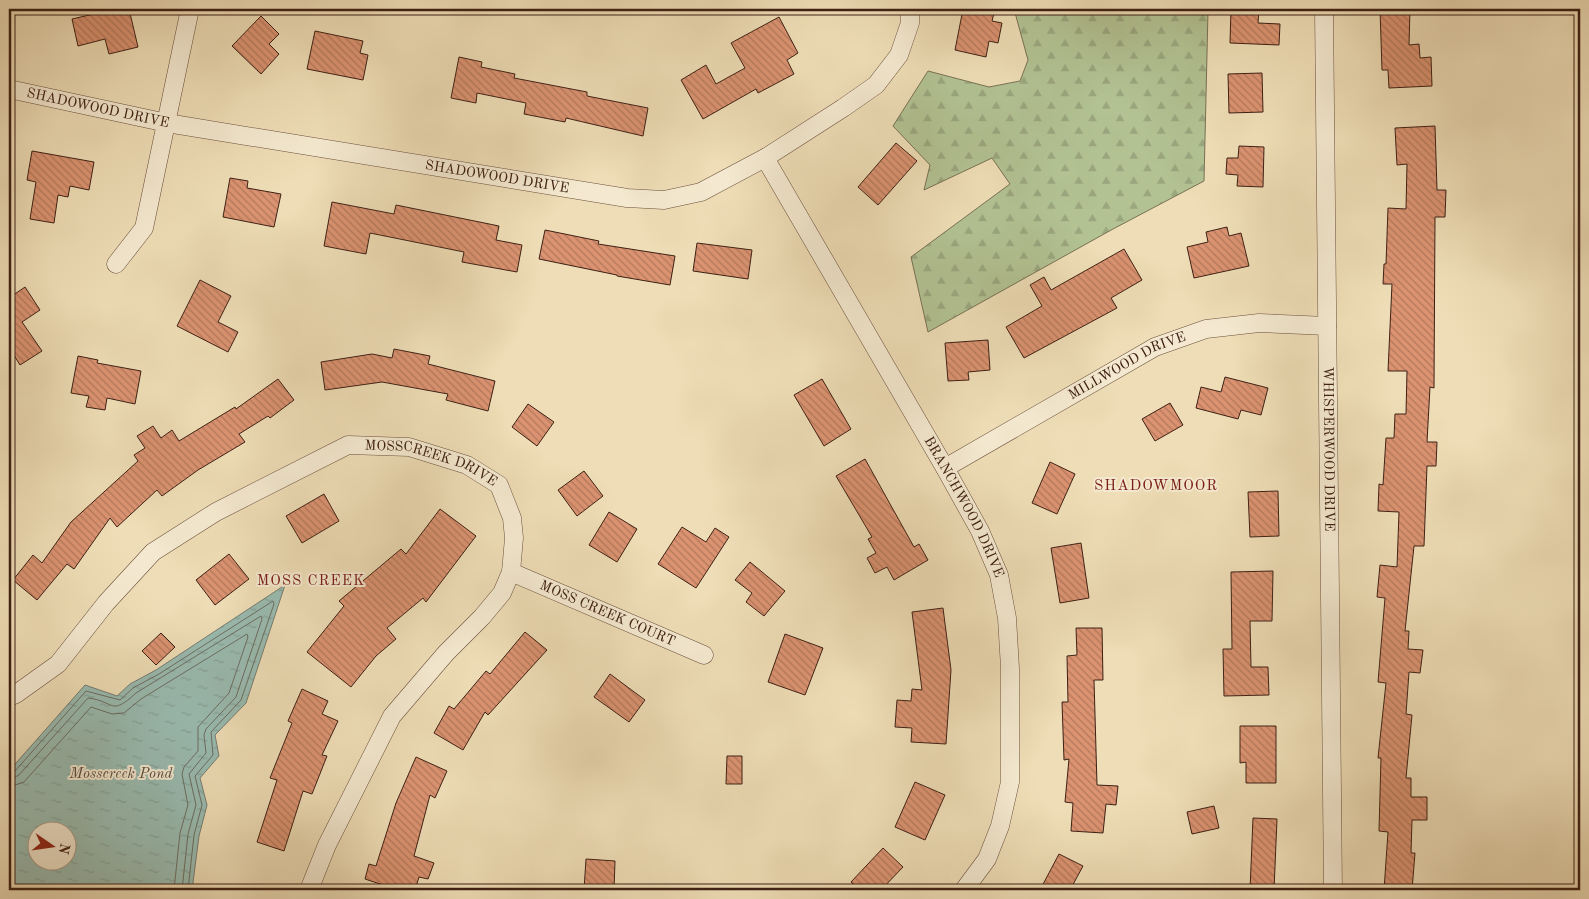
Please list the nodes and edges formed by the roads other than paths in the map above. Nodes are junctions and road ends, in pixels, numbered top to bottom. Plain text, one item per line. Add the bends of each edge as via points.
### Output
1 (190, 9) edge
2 (910, 9) edge
3 (1324, 9) edge
4 (9, 89) edge
5 (167, 123) junction
6 (764, 158) junction
7 (116, 264) dead end
8 (1327, 326) junction
9 (945, 468) junction
10 (512, 572) junction
11 (704, 655) dead end
12 (9, 697) edge
13 (309, 890) edge
14 (964, 890) edge
15 (1333, 890) edge

1 - 5 street
2 - 6 street, SHADOWOOD DRIVE via 910,23 899,55 876,85
3 - 8 street, WHISPERWOOD DRIVE
4 - 5 street, SHADOWOOD DRIVE
5 - 6 street, SHADOWOOD DRIVE via 627,198 664,200 701,192
5 - 7 street via 144,228
6 - 9 street, BRANCHWOOD DRIVE
8 - 9 street, MILLWOOD DRIVE via 1259,323 1206,329 1155,347
8 - 15 street, WHISPERWOOD DRIVE
9 - 14 street, BRANCHWOOD DRIVE via 980,531 999,575 1007,618 1010,668 1010,782 1000,826 987,859
10 - 11 street, MOSS CREEK COURT
10 - 12 street, MOSSCREEK DRIVE via 512,518 500,485 467,465 409,447 348,445 216,512 153,552 106,603 58,664
10 - 13 street, MOSSCREEK DRIVE via 502,592 482,617 392,716 331,837

